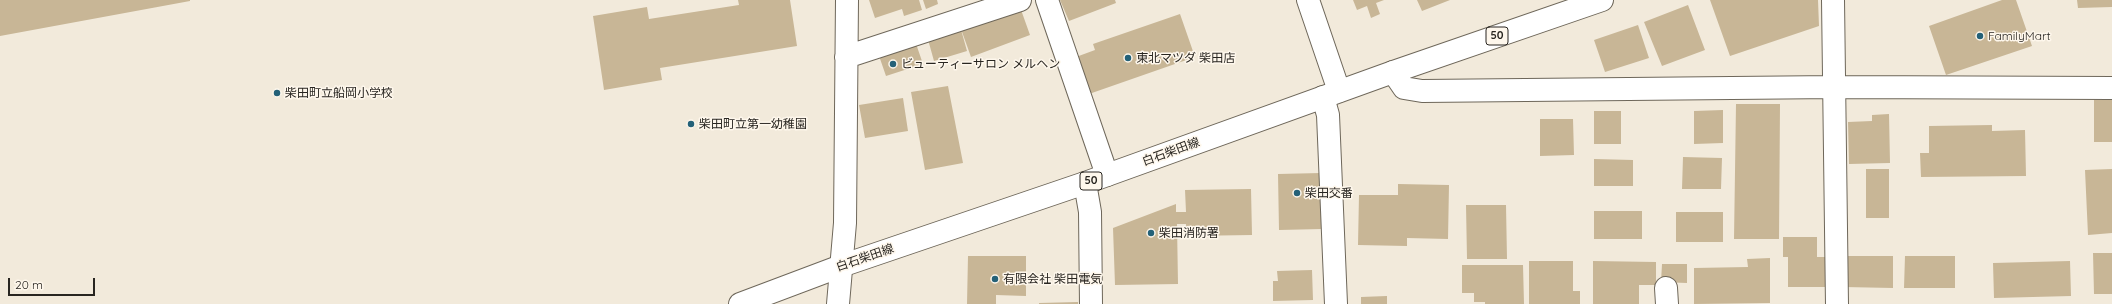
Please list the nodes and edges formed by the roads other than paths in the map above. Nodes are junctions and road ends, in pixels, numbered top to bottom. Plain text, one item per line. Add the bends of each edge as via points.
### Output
1 (847, 0) edge
2 (1020, 0) edge
3 (1048, 0) edge
4 (1308, 0) edge
5 (1602, 0) edge
6 (1833, 0) edge
7 (846, 57) junction
8 (1392, 72) junction
9 (1835, 87) junction
10 (2112, 88) edge
11 (1331, 94) junction
12 (1107, 175) junction
13 (1085, 183) junction
14 (841, 266) junction
15 (740, 304) edge
16 (838, 304) edge
17 (1091, 304) edge
18 (1336, 304) edge
19 (1837, 304) edge

1 - 7 street
2 - 7 street
3 - 12 street
4 - 11 street
5 - 8 street, 白石柴田線 / 50
6 - 9 street
7 - 14 street via 845,223
8 - 9 street via 1404,88 1422,91
8 - 11 street, 白石柴田線 / 50
9 - 10 street
9 - 19 street
11 - 12 street, 白石柴田線 / 50
11 - 18 street via 1328,115
12 - 13 street, 白石柴田線 / 50
13 - 14 street, 白石柴田線 / 50
13 - 17 street via 1090,212
14 - 15 street, 白石柴田線 / 50
14 - 16 street

